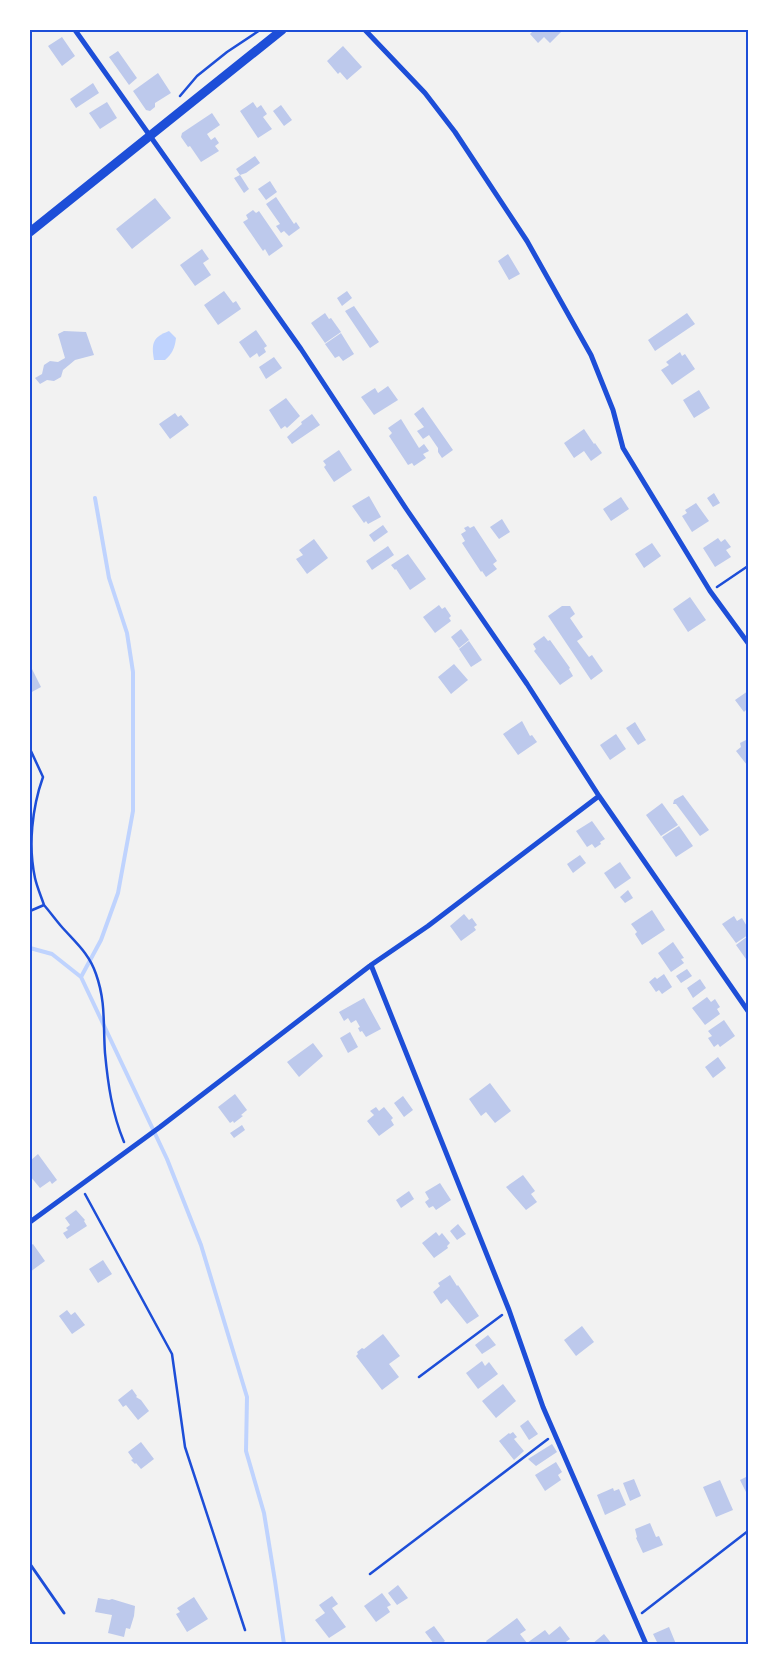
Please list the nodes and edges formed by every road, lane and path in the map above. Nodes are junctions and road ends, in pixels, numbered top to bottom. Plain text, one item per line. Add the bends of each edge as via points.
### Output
1 (75, 30) edge
2 (282, 30) edge
3 (365, 30) edge
4 (150, 136) junction
5 (30, 232) edge
6 (748, 566) edge
7 (710, 592) junction
8 (748, 643) edge
9 (30, 749) edge
10 (599, 796) junction
11 (44, 904) junction
12 (30, 910) edge
13 (371, 965) junction
14 (748, 1011) edge
15 (128, 1151) junction
16 (80, 1185) junction
17 (30, 1222) edge
18 (509, 1310) junction
19 (419, 1376) dead end
20 (555, 1433) junction
21 (748, 1531) edge
22 (30, 1564) edge
23 (370, 1574) dead end
24 (64, 1613) dead end
25 (635, 1618) junction
26 (245, 1630) dead end
27 (646, 1644) edge

1 - 4 street
2 - 4 main road
3 - 7 street via 425,94 455,132 527,241 591,355 613,410 623,448
4 - 5 main road
4 - 10 street via 300,349
6 - 7 path
7 - 8 street
9 - 11 path via 44,778 37,794 32,841 35,878
10 - 13 street via 428,926
10 - 14 street
11 - 12 path
11 - 15 path via 85,952 94,970 105,1011 105,1052 111,1098
13 - 15 street
13 - 18 street
15 - 16 street
16 - 17 street
16 - 26 path via 172,1354 186,1447
18 - 19 path
18 - 20 street
20 - 23 path
20 - 25 street
21 - 25 path
22 - 24 lane
25 - 27 street

